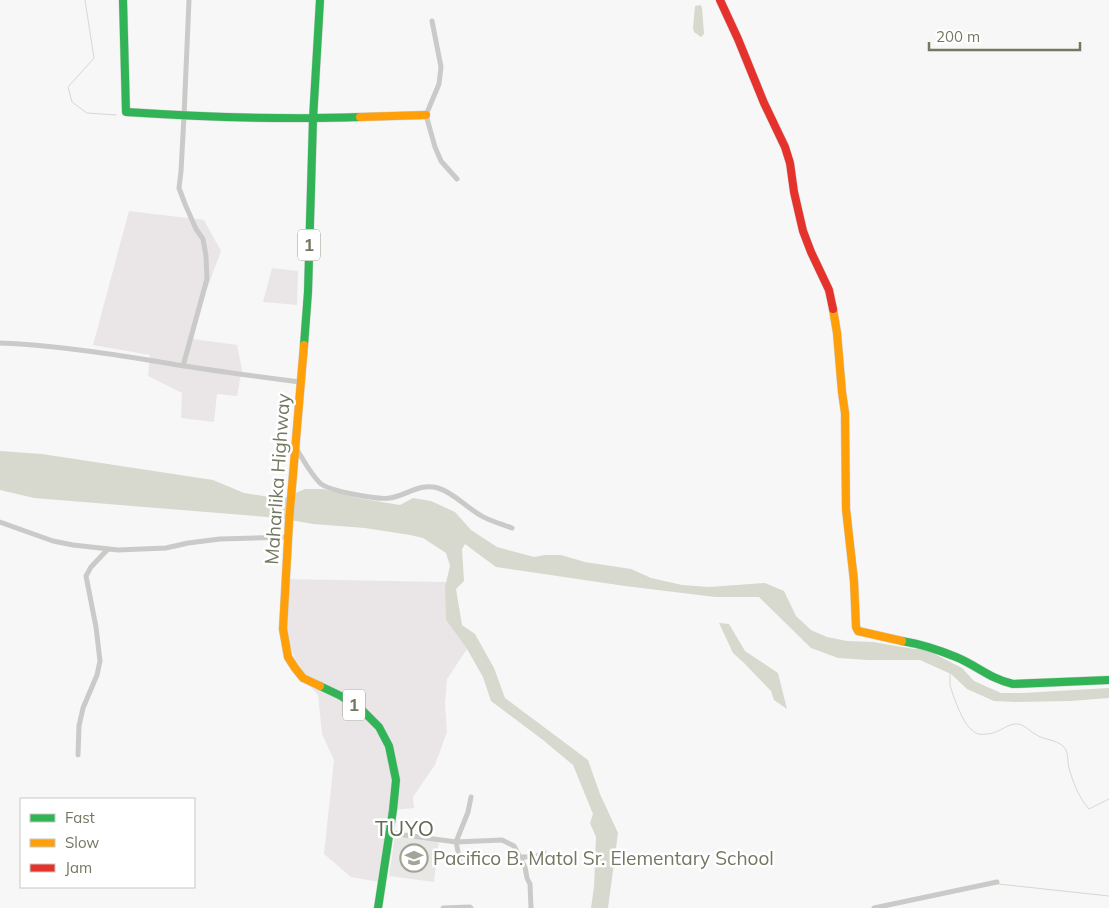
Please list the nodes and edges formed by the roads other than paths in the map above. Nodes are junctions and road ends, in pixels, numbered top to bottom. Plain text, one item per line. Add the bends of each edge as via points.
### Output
1 (123, 0) edge
2 (189, 0) edge
3 (320, 0) edge
4 (720, 0) edge
5 (432, 21) dead end
6 (426, 115) junction
7 (184, 116) junction
8 (313, 120) junction
9 (457, 178) dead end
10 (0, 343) edge
11 (183, 366) junction
12 (300, 382) junction
13 (295, 445) junction
14 (0, 522) edge
15 (512, 528) dead end
16 (288, 537) junction
17 (108, 549) junction
18 (1109, 680) edge
19 (78, 755) dead end
20 (471, 797) dead end
21 (390, 833) junction
22 (456, 842) junction
23 (544, 852) dead end
24 (520, 857) junction
25 (460, 861) dead end
26 (997, 882) dead end
27 (378, 908) edge
28 (443, 908) edge
29 (456, 908) edge
30 (471, 908) edge
31 (531, 908) edge
32 (874, 908) edge

1 - 7 main road via 126,112
2 - 7 street
3 - 8 main road, Maharlika Highway / 1
4 - 18 main road via 785,147 803,231 832,299 845,413 846,509 858,631 913,643 956,657 1000,681 1013,684
5 - 6 street via 440,67 439,84
6 - 8 main road
6 - 9 street via 441,161
7 - 8 main road
7 - 11 street via 179,188 203,239 207,279
8 - 12 main road, Maharlika Highway / 1 via 308,292
10 - 11 street via 106,353
11 - 12 street
12 - 13 main road, Maharlika Highway / 1
13 - 15 street via 320,484 329,488 380,498 391,498 418,488 440,489 481,516
13 - 16 main road, Maharlika Highway / 1
14 - 17 street via 53,541
16 - 17 street via 220,539 166,548
16 - 21 main road, Maharlika Highway / 1 via 284,629 288,657 303,678 341,696 379,727 389,746 396,780
17 - 19 street via 86,576 100,661 83,708
20 - 22 street
21 - 22 street
21 - 27 main road, Maharlika Highway / 1
22 - 24 street via 502,840 514,846
22 - 25 street
23 - 24 street via 536,857
24 - 31 street via 530,884
26 - 32 street
28 - 29 street
29 - 30 street

